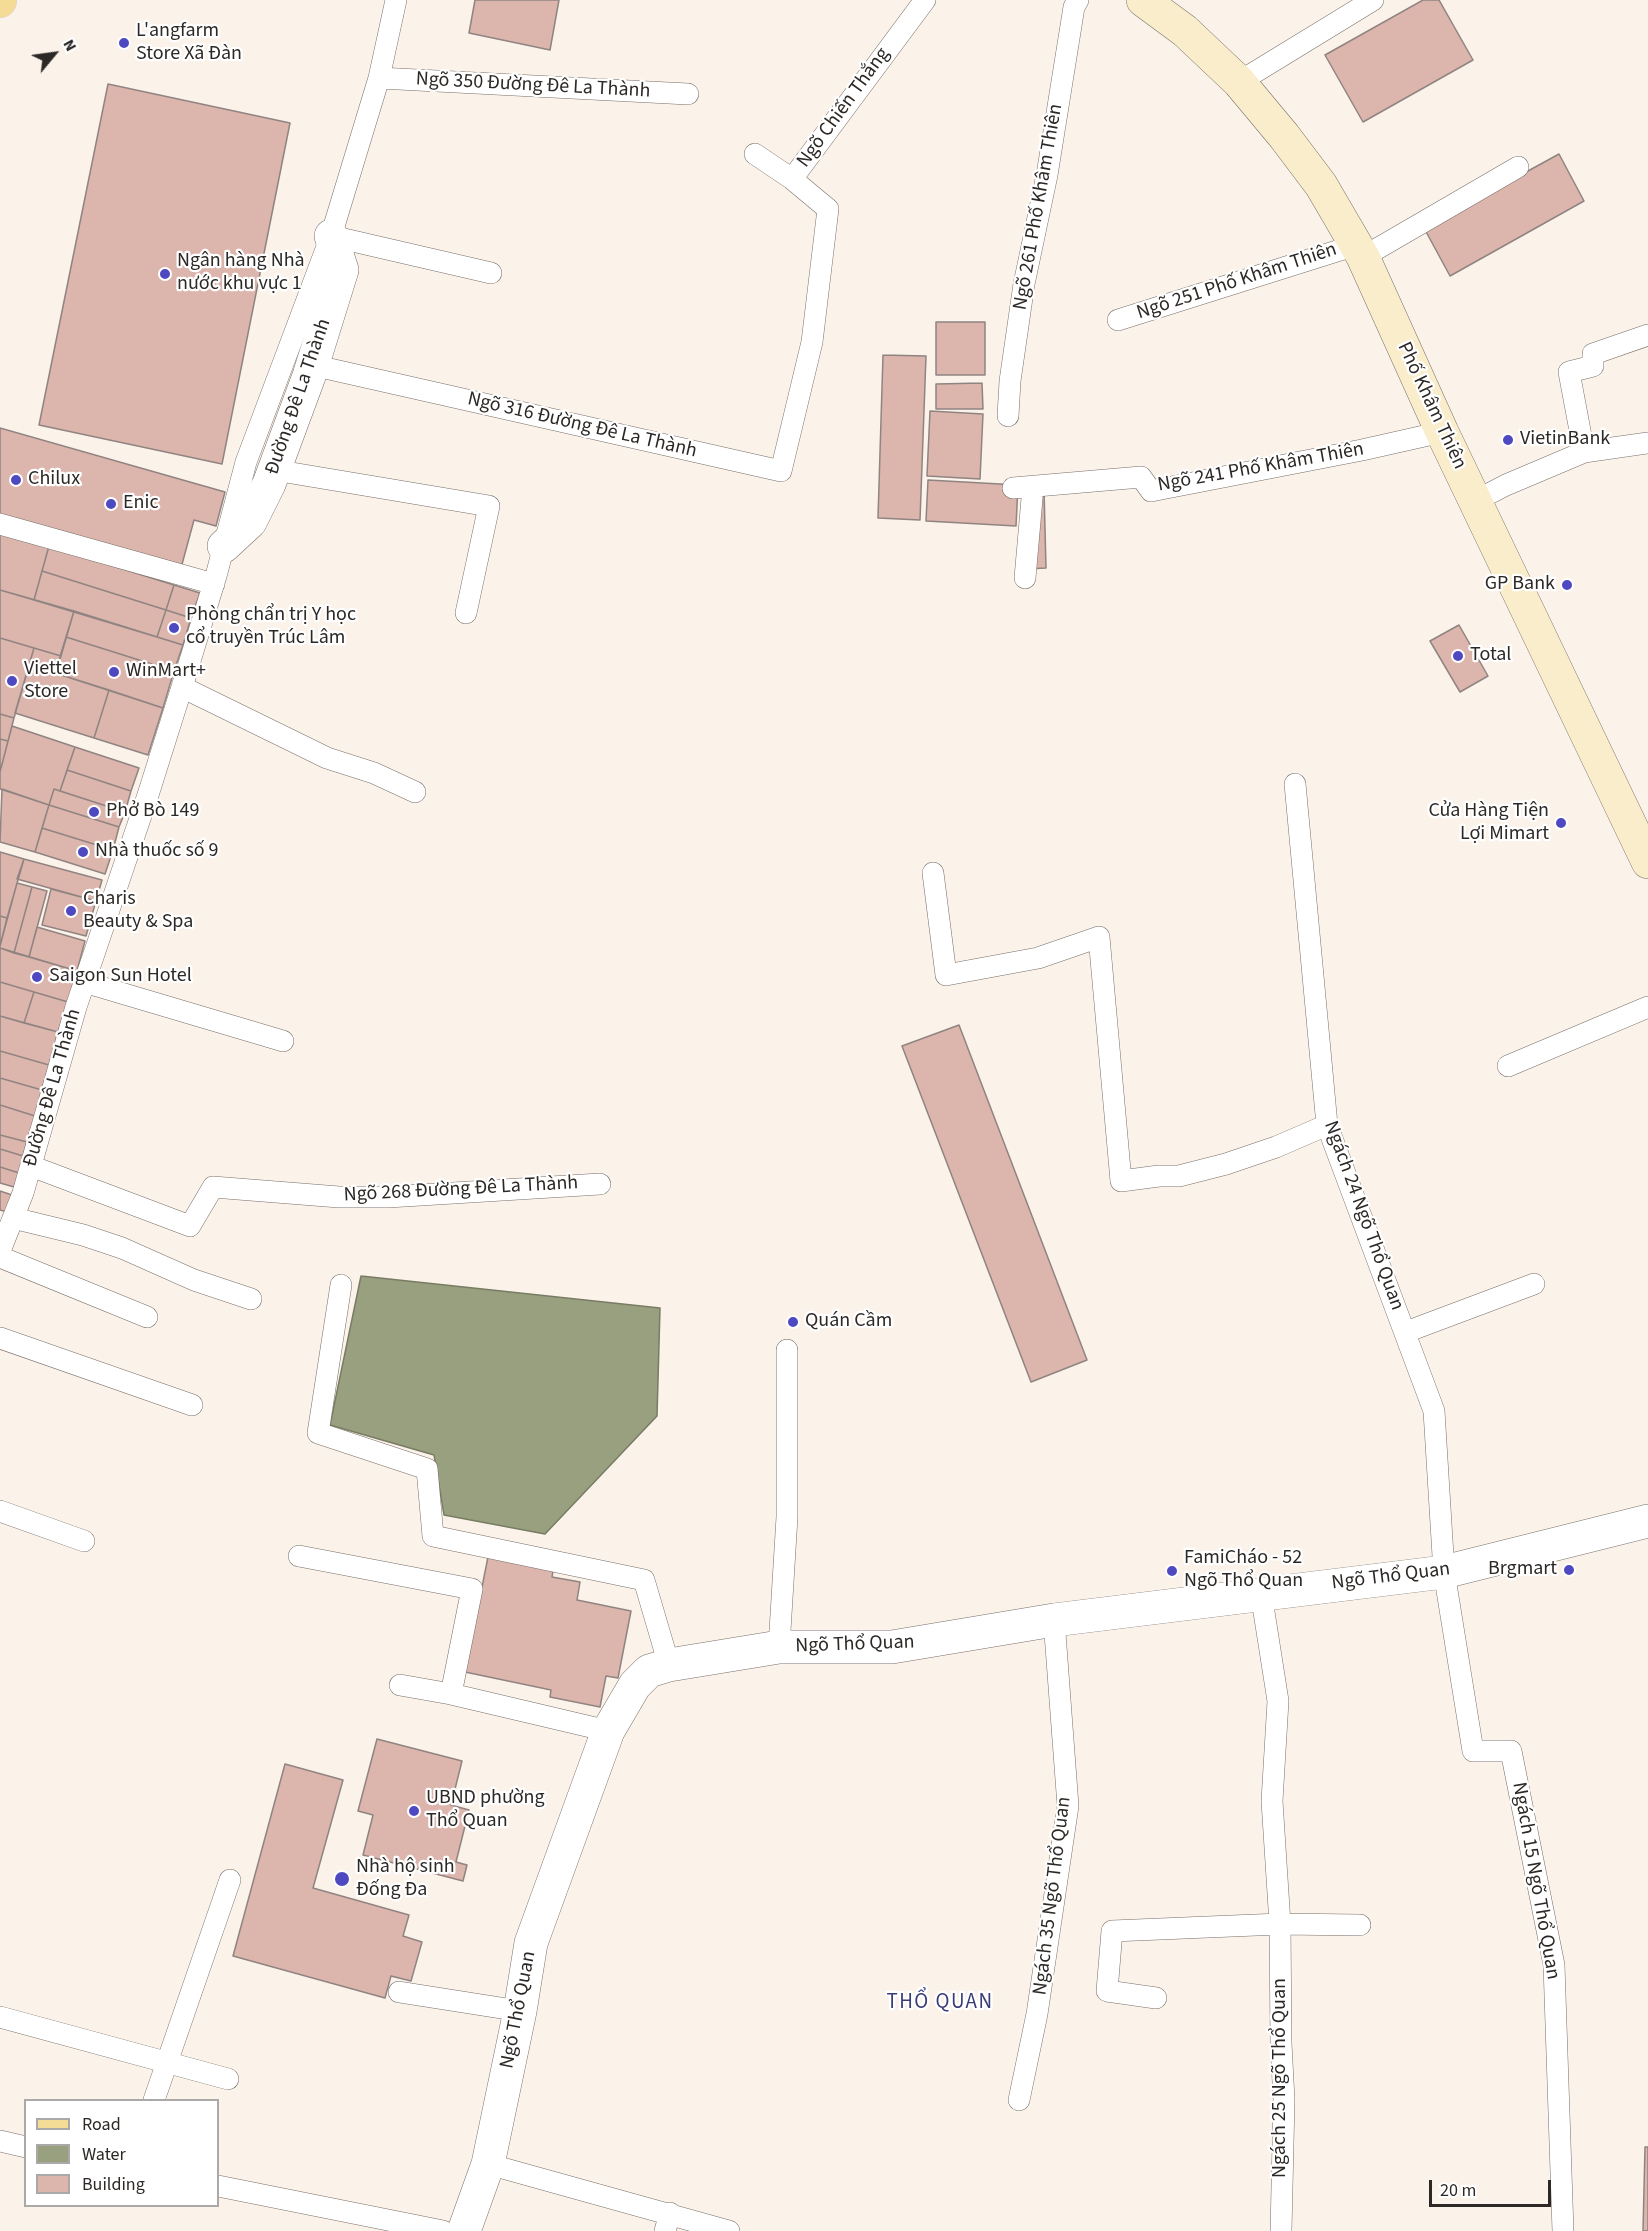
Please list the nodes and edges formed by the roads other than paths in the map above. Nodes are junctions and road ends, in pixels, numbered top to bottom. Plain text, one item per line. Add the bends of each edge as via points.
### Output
1 (396, 0) edge
2 (925, 0) edge
3 (1078, 0) edge
4 (1143, 0) edge
5 (1373, 0) edge
6 (379, 78) junction
7 (1239, 82) junction
8 (688, 94) dead end
9 (755, 154) dead end
10 (1518, 167) dead end
11 (792, 179) junction
12 (332, 236) junction
13 (1360, 251) junction
14 (491, 273) dead end
15 (1118, 320) dead end
16 (1648, 335) edge
17 (312, 365) junction
18 (797, 400) joint
19 (1008, 416) dead end
20 (1442, 432) junction
21 (1648, 443) edge
22 (1584, 452) junction
23 (274, 470) junction
24 (1475, 501) junction
25 (0, 524) edge
26 (224, 546) junction
27 (1025, 578) dead end
28 (214, 584) junction
29 (466, 613) dead end
30 (182, 687) junction
31 (1295, 784) dead end
32 (415, 792) dead end
33 (1648, 862) edge
34 (933, 873) dead end
35 (84, 982) junction
36 (1648, 1006) edge
37 (283, 1041) dead end
38 (1508, 1066) dead end
39 (1327, 1125) junction
40 (31, 1166) junction
41 (600, 1184) dead end
42 (13, 1218) junction
43 (0, 1251) edge
44 (0, 1257) edge
45 (1534, 1284) dead end
46 (341, 1285) dead end
47 (251, 1299) dead end
48 (147, 1317) dead end
49 (1406, 1332) junction
50 (0, 1338) edge
51 (787, 1350) dead end
52 (192, 1405) dead end
53 (0, 1511) edge
54 (1648, 1521) edge
55 (84, 1541) dead end
56 (298, 1556) dead end
57 (1444, 1572) junction
58 (1261, 1593) junction
59 (1054, 1620) junction
60 (779, 1647) junction
61 (669, 1665) junction
62 (400, 1685) dead end
63 (451, 1694) junction
64 (608, 1731) junction
65 (230, 1880) dead end
66 (1280, 1924) junction
67 (1360, 1925) dead end
68 (399, 1992) dead end
69 (1156, 1998) dead end
70 (520, 2011) junction
71 (0, 2017) edge
72 (167, 2062) junction
73 (228, 2079) dead end
74 (154, 2099) edge
75 (1019, 2100) dead end
76 (0, 2141) edge
77 (24, 2147) edge
78 (488, 2164) junction
79 (219, 2186) edge
80 (668, 2222) edge
81 (443, 2231) edge
82 (464, 2231) edge
83 (729, 2231) edge
84 (1281, 2231) edge
85 (1563, 2231) edge

1 - 6 lane, Đường Đê La Thành
2 - 11 lane, Ngõ Chiến Thắng
3 - 19 lane, Ngõ 261 Phố Khâm Thiên via 1024,284
4 - 7 main road, Phố Khâm Thiên via 1185,31
5 - 7 lane
6 - 8 lane, Ngõ 350 Đường Đê La Thành
6 - 12 lane, Đường Đê La Thành
7 - 13 main road, Phố Khâm Thiên via 1321,185
9 - 11 lane
10 - 13 lane, Ngõ 251 Phố Khâm Thiên
11 - 18 lane, Ngõ Chiến Thắng via 828,210 812,342
12 - 14 lane
12 - 17 street, Đường Đê La Thành via 342,270
12 - 26 lane, Đường Đê La Thành via 246,462
13 - 15 lane, Ngõ 251 Phố Khâm Thiên
13 - 20 main road, Phố Khâm Thiên
16 - 22 lane via 1593,354 1593,366 1569,372
17 - 18 lane, Ngõ 316 Đường Đê La Thành via 781,471
17 - 23 street, Đường Đê La Thành
20 - 24 main road, Phố Khâm Thiên
20 - 27 lane, Ngõ 241 Phố Khâm Thiên via 1151,490 1141,477 1023,488
21 - 22 lane
22 - 24 lane
23 - 26 street, Đường Đê La Thành via 250,522
23 - 29 lane via 489,506
24 - 33 main road, Phố Khâm Thiên
25 - 28 lane
26 - 28 lane, Đường Đê La Thành
28 - 30 lane, Đường Đê La Thành
30 - 32 lane via 327,758
30 - 35 lane, Đường Đê La Thành
31 - 39 lane, Ngách 24 Ngõ Thổ Quan
34 - 39 lane via 946,975 1038,958 1099,937 1121,1181 1179,1176 1226,1164
35 - 37 lane
35 - 40 lane, Đường Đê La Thành
36 - 38 lane
39 - 49 lane, Ngách 24 Ngõ Thổ Quan
40 - 41 lane, Ngõ 268 Đường Đê La Thành via 190,1226 213,1187 388,1197
40 - 42 lane, Đường Đê La Thành
42 - 43 lane, Đường Đê La Thành
42 - 47 lane via 102,1242
44 - 48 lane
45 - 49 lane
46 - 61 lane via 318,1433 427,1469 433,1536 644,1580
49 - 57 lane, Ngách 24 Ngõ Thổ Quan via 1434,1411
50 - 52 lane
51 - 60 lane via 787,1517
53 - 55 lane
54 - 57 street, Ngõ Thổ Quan
56 - 63 lane via 472,1589
57 - 58 street, Ngõ Thổ Quan
57 - 85 lane, Ngách 15 Ngõ Thổ Quan via 1473,1751 1511,1751 1554,1965
58 - 59 street, Ngõ Thổ Quan
58 - 66 lane, Ngách 25 Ngõ Thổ Quan via 1278,1701 1272,1801
59 - 60 street, Ngõ Thổ Quan via 892,1647
59 - 75 lane, Ngách 35 Ngõ Thổ Quan via 1068,1806 1037,2014
60 - 61 street, Ngõ Thổ Quan
61 - 64 street, Ngõ Thổ Quan via 649,1671 635,1685
62 - 63 lane
63 - 64 lane
64 - 70 street, Ngõ Thổ Quan via 531,1943
65 - 72 lane
66 - 67 lane
66 - 69 lane via 1112,1931 1107,1991
66 - 84 lane, Ngách 25 Ngõ Thổ Quan via 1284,2100
68 - 70 lane
70 - 78 street, Ngõ Thổ Quan
71 - 72 lane
72 - 73 lane
72 - 74 lane
76 - 77 lane
78 - 80 lane
78 - 82 street, Ngõ Thổ Quan
79 - 81 lane
80 - 83 lane

